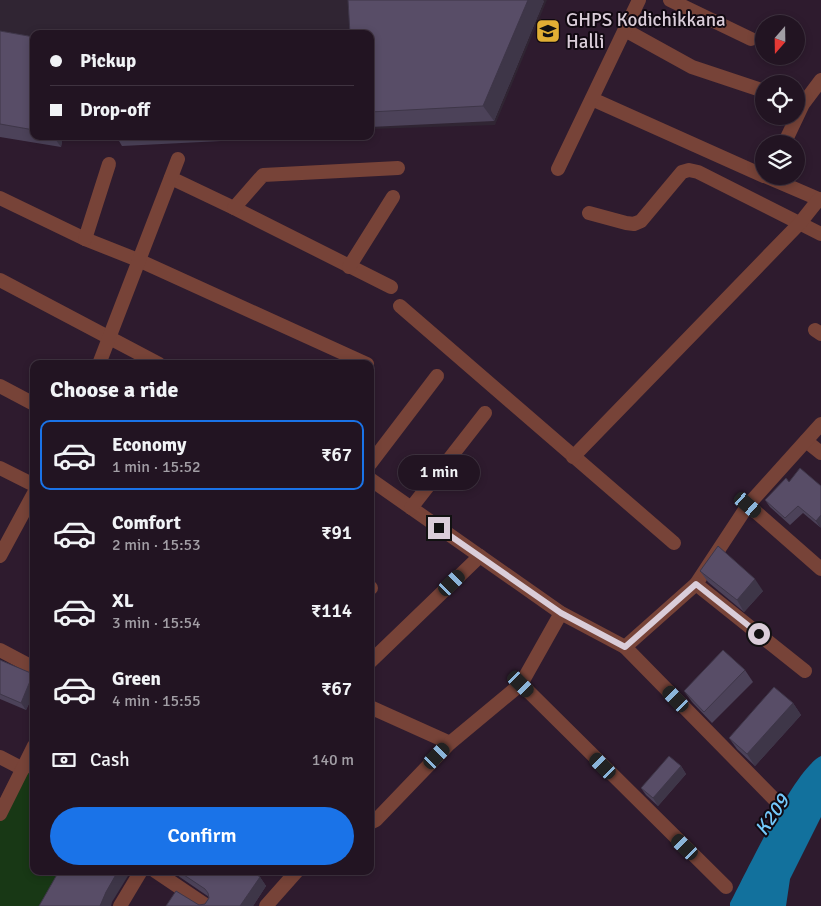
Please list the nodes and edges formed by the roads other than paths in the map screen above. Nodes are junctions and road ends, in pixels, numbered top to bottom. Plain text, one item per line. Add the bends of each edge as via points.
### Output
1 (639, 0) edge
2 (670, 0) edge
3 (625, 30) junction
4 (751, 39) dead end
5 (821, 80) edge
6 (755, 88) edge
7 (805, 98) edge
8 (592, 99) junction
9 (178, 159) dead end
10 (109, 164) dead end
11 (398, 168) dead end
12 (558, 169) dead end
13 (755, 171) edge
14 (171, 178) junction
15 (786, 185) edge
16 (393, 197) dead end
17 (0, 198) edge
18 (820, 200) edge
19 (234, 208) junction
20 (589, 213) dead end
21 (800, 224) junction
22 (821, 234) edge
23 (85, 239) junction
24 (138, 260) junction
25 (349, 267) junction
26 (0, 280) edge
27 (391, 287) dead end
28 (400, 306) dead end
29 (109, 336) junction
30 (100, 360) edge
31 (152, 360) edge
32 (358, 360) edge
33 (437, 376) dead end
34 (0, 386) edge
35 (30, 402) edge
36 (485, 413) dead end
37 (821, 424) edge
38 (806, 441) junction
39 (821, 453) edge
40 (573, 456) junction
41 (374, 459) edge
42 (0, 468) edge
43 (374, 482) edge
44 (30, 483) edge
45 (30, 500) edge
46 (748, 505) junction
47 (411, 508) junction
48 (674, 543) dead end
49 (0, 556) edge
50 (480, 556) junction
51 (821, 569) edge
52 (696, 584) junction
53 (561, 613) junction
54 (625, 647) junction
55 (0, 650) edge
56 (374, 658) edge
57 (30, 662) edge
58 (806, 671) dead end
59 (521, 684) junction
60 (374, 709) edge
61 (450, 743) junction
62 (30, 754) edge
63 (0, 756) edge
64 (23, 768) junction
65 (779, 804) dead end
66 (0, 814) edge
67 (374, 821) edge
68 (139, 875) edge
69 (161, 875) edge
70 (293, 875) edge
71 (726, 887) dead end
72 (120, 906) edge
73 (207, 906) edge
74 (266, 906) edge

1 - 3 street
2 - 4 street
3 - 6 street via 692,67
3 - 8 street
5 - 7 street
8 - 12 street
8 - 13 street
9 - 14 street
10 - 23 street
11 - 19 street via 263,176
14 - 19 street
14 - 24 street
15 - 18 street
16 - 25 street
17 - 23 street
18 - 21 street
19 - 25 street
20 - 21 street via 634,224 641,221 682,172 689,170
21 - 22 street
21 - 40 street
23 - 24 street
24 - 29 street
24 - 32 street
25 - 27 street
26 - 29 street
28 - 40 street
29 - 30 street
29 - 31 street
33 - 41 street
34 - 35 street
36 - 47 street
37 - 38 street
38 - 39 street
38 - 46 street
40 - 48 street
42 - 44 street
43 - 47 street
45 - 49 street
46 - 51 street
46 - 52 street
47 - 50 street
50 - 53 street
50 - 56 street
52 - 54 street
52 - 58 street
53 - 54 street
53 - 59 street
54 - 65 street
55 - 57 street
59 - 61 street
59 - 71 street
60 - 61 street
61 - 67 street
62 - 64 street
63 - 64 street
64 - 66 street
68 - 72 street
69 - 73 street
70 - 74 street

